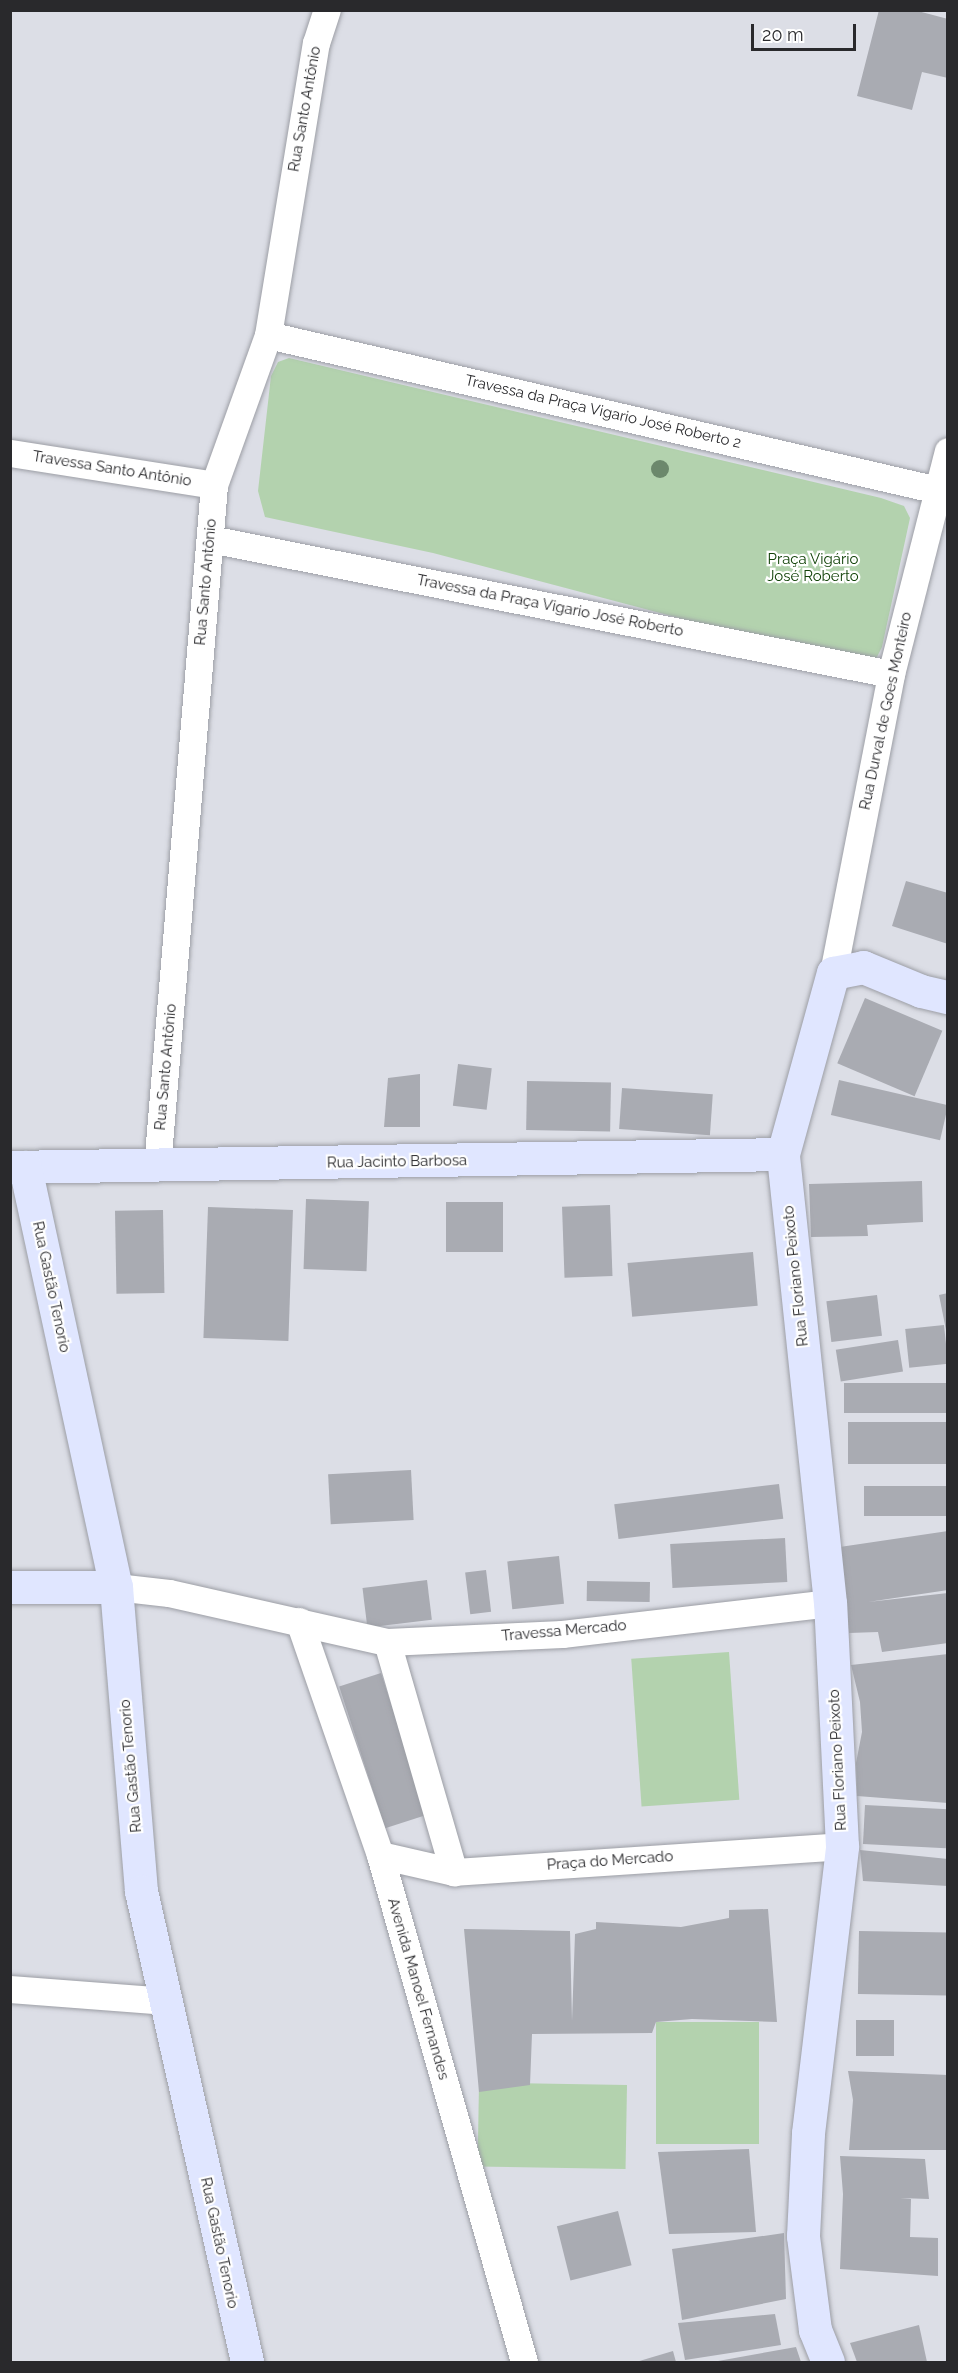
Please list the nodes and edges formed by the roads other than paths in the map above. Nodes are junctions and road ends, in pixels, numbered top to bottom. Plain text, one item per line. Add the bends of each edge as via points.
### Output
1 (327, 10) edge
2 (268, 335) junction
3 (948, 451) edge
4 (10, 453) edge
5 (214, 485) junction
6 (938, 490) junction
7 (210, 539) junction
8 (891, 674) junction
9 (834, 973) junction
10 (948, 997) edge
11 (783, 1154) junction
12 (18, 1167) edge
13 (158, 1167) junction
14 (10, 1587) edge
15 (116, 1587) junction
16 (830, 1603) junction
17 (299, 1620) junction
18 (387, 1642) junction
19 (842, 1846) junction
20 (380, 1855) junction
21 (454, 1872) junction
22 (10, 1989) edge
23 (167, 2001) junction
24 (247, 2362) edge
25 (524, 2362) edge
26 (828, 2362) edge

1 - 2 street, Rua Santo Antônio via 316,43
2 - 5 street, Rua Santo Antônio
2 - 6 street, Travessa da Praça Vigario José Roberto 2
3 - 6 street, Rua Durval de Goes Monteiro
4 - 5 street, Travessa Santo Antônio
5 - 7 street, Rua Santo Antônio
6 - 8 street, Rua Durval de Goes Monteiro
7 - 8 street, Travessa da Praça Vigario José Roberto
7 - 13 street, Rua Santo Antônio
8 - 9 street, Rua Durval de Goes Monteiro
9 - 10 street via 863,968 921,991
9 - 11 street
11 - 13 street, Rua Jacinto Barbosa
11 - 16 street, Rua Floriano Peixoto
12 - 13 street, Rua Jacinto Barbosa
12 - 15 street, Rua Gastão Tenorio
14 - 15 street
15 - 17 street, Travessa Mercado via 169,1593
15 - 23 street, Rua Gastão Tenorio via 141,1891
16 - 18 street, Travessa Mercado via 562,1634
16 - 19 street, Rua Floriano Peixoto
17 - 18 street, Travessa Mercado
17 - 20 street, Avenida Manoel Fernandes
18 - 21 street
19 - 21 street, Praça do Mercado
19 - 26 street, Rua Floriano Peixoto via 808,2133 803,2236 815,2330
20 - 21 street, Praça do Mercado
20 - 25 street, Avenida Manoel Fernandes
22 - 23 street
23 - 24 street, Rua Gastão Tenorio

